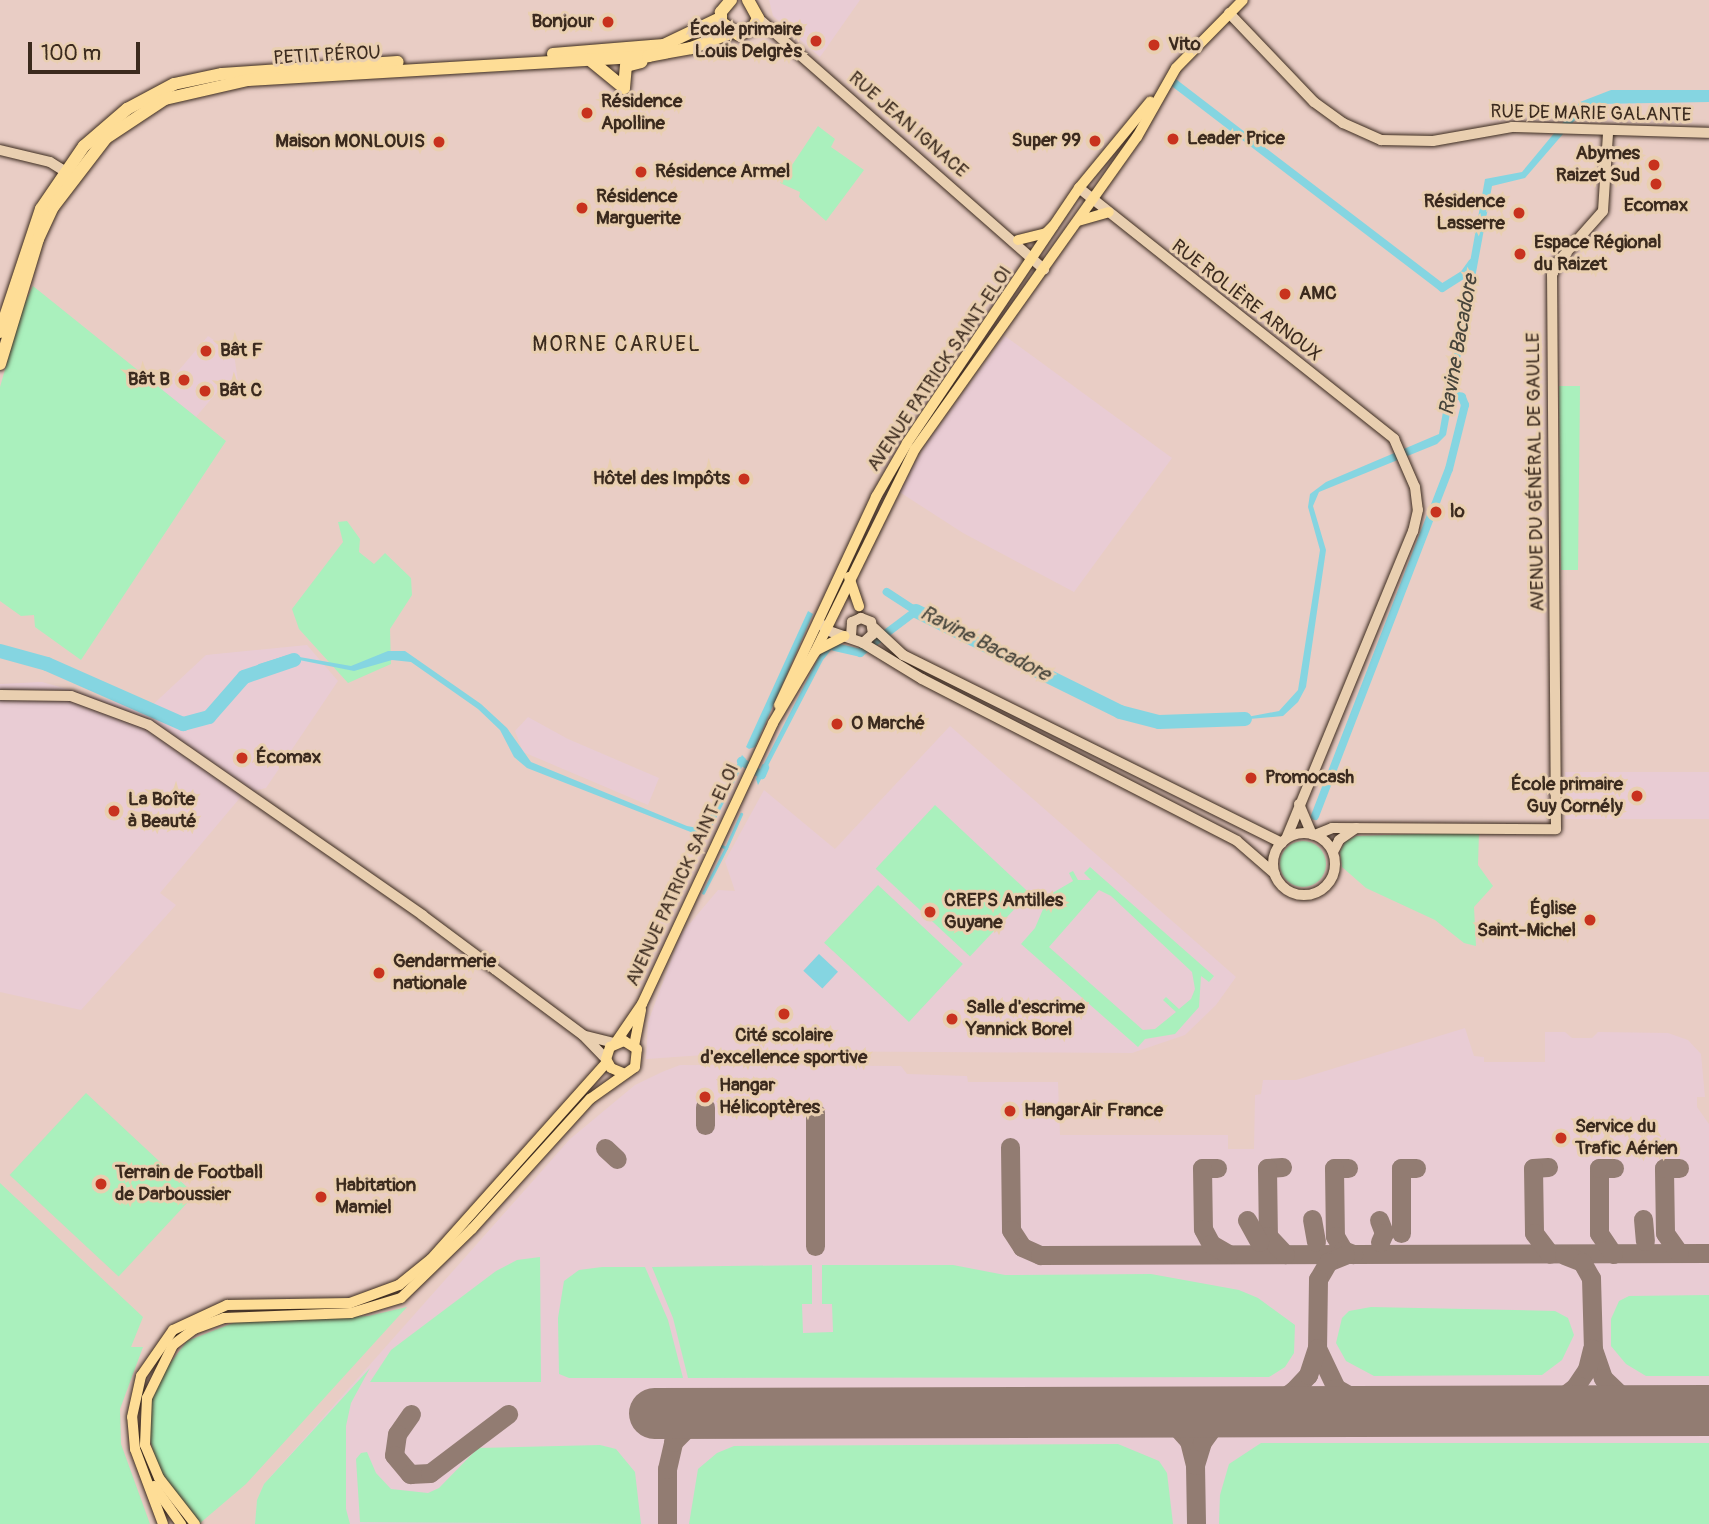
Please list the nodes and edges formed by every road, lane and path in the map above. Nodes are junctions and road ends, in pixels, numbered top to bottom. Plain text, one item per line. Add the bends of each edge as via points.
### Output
1 (730, 0) edge
2 (1242, 0) edge
3 (756, 7) edge
4 (719, 10) edge
5 (1229, 13) junction
6 (749, 32) junction
7 (730, 33) junction
8 (784, 40) junction
9 (691, 48) junction
10 (590, 61) junction
11 (1157, 95) junction
12 (1608, 134) junction
13 (1709, 134) edge
14 (0, 150) edge
15 (68, 173) junction
16 (1079, 188) junction
17 (1092, 198) junction
18 (1066, 211) junction
19 (1109, 212) junction
20 (1079, 221) junction
21 (1013, 238) junction
22 (1036, 258) junction
23 (1046, 265) junction
24 (0, 332) edge
25 (0, 364) edge
26 (849, 577) junction
27 (839, 589) junction
28 (859, 606) junction
29 (820, 615) junction
30 (876, 629) junction
31 (826, 630) junction
32 (848, 637) junction
33 (866, 646) junction
34 (815, 652) junction
35 (0, 695) edge
36 (774, 723) junction
37 (1300, 804) junction
38 (1356, 828) junction
39 (1313, 834) junction
40 (1284, 840) junction
41 (1333, 852) junction
42 (1275, 874) junction
43 (642, 1004) junction
44 (583, 1035) junction
45 (615, 1043) junction
46 (634, 1045) junction
47 (607, 1060) junction
48 (623, 1073) junction
49 (144, 1472) junction
50 (163, 1524) edge
51 (181, 1524) edge
52 (195, 1524) edge

1 - 4 highway
2 - 5 main road, AVENUE PATRICK SAINT-ELOI
3 - 6 highway
3 - 8 street, RUE JEAN IGNACE
4 - 7 highway
4 - 15 highway, PETIT PÉROU via 686,37 638,48 259,69 185,82 156,92 105,125
5 - 11 main road, AVENUE PATRICK SAINT-ELOI via 1180,62
5 - 12 street, RUE DE MARIE GALANTE via 1300,90 1360,133 1409,143 1496,128
6 - 7 highway, PETIT PÉROU
6 - 8 street, RUE JEAN IGNACE
7 - 9 highway, PETIT PÉROU
8 - 21 street, RUE JEAN IGNACE
9 - 10 highway, PETIT PÉROU
9 - 10 highway via 626,66 624,88
10 - 15 highway, PETIT PÉROU via 248,80 178,93 120,126
11 - 16 main road, AVENUE PATRICK SAINT-ELOI
11 - 17 main road, AVENUE PATRICK SAINT-ELOI via 1137,137
12 - 13 street, RUE DE MARIE GALANTE
12 - 38 street, AVENUE DU GÉNÉRAL DE GAULLE via 1603,211 1552,275 1556,829
14 - 15 street
15 - 24 highway, PETIT PÉROU via 29,234
15 - 25 highway, PETIT PÉROU via 38,239
16 - 17 street, RUE ROLIÈRE ARNOUX
16 - 18 main road, AVENUE PATRICK SAINT-ELOI
17 - 19 street, RUE ROLIÈRE ARNOUX
17 - 20 main road, AVENUE PATRICK SAINT-ELOI
18 - 21 main road via 1046,233
18 - 22 main road, AVENUE PATRICK SAINT-ELOI
19 - 20 main road
19 - 37 street, RUE ROLIÈRE ARNOUX via 1394,439 1405,463 1416,499 1413,531
20 - 23 main road, AVENUE PATRICK SAINT-ELOI
21 - 22 street, RUE JEAN IGNACE
22 - 23 street, RUE JEAN IGNACE
22 - 27 main road, AVENUE PATRICK SAINT-ELOI via 907,443
23 - 26 main road, AVENUE PATRICK SAINT-ELOI via 915,449
26 - 27 main road, AVENUE PATRICK SAINT-ELOI
26 - 28 main road
27 - 28 street
27 - 29 main road, AVENUE PATRICK SAINT-ELOI
27 - 31 main road, AVENUE PATRICK SAINT-ELOI
28 - 30 street
29 - 31 street
29 - 36 main road, AVENUE PATRICK SAINT-ELOI
30 - 32 street via 852,622
30 - 33 street
30 - 40 street via 903,655 1019,715
31 - 32 street
31 - 34 main road, AVENUE PATRICK SAINT-ELOI
32 - 33 street
32 - 34 main road
33 - 42 street via 1237,841
34 - 36 main road, AVENUE PATRICK SAINT-ELOI
35 - 44 street via 71,696 149,725 260,799
36 - 43 main road, AVENUE PATRICK SAINT-ELOI
37 - 39 street
37 - 40 street
38 - 39 street
38 - 41 street via 1339,840
39 - 40 street
39 - 41 street
40 - 42 street via 1275,855
41 - 42 street via 1332,878 1314,894 1287,890
43 - 45 main road, AVENUE PATRICK SAINT-ELOI
43 - 46 main road, AVENUE PATRICK SAINT-ELOI
44 - 45 street
44 - 47 street
45 - 46 main road
45 - 47 main road
46 - 48 main road via 637,1064
47 - 48 main road
47 - 49 main road via 431,1259 406,1281 350,1303 227,1305 173,1330 141,1376 133,1404 132,1432
48 - 52 main road via 590,1099 447,1255 401,1298 351,1313 224,1318 194,1329 173,1345 149,1389 145,1445 159,1478
49 - 50 main road
49 - 51 main road

